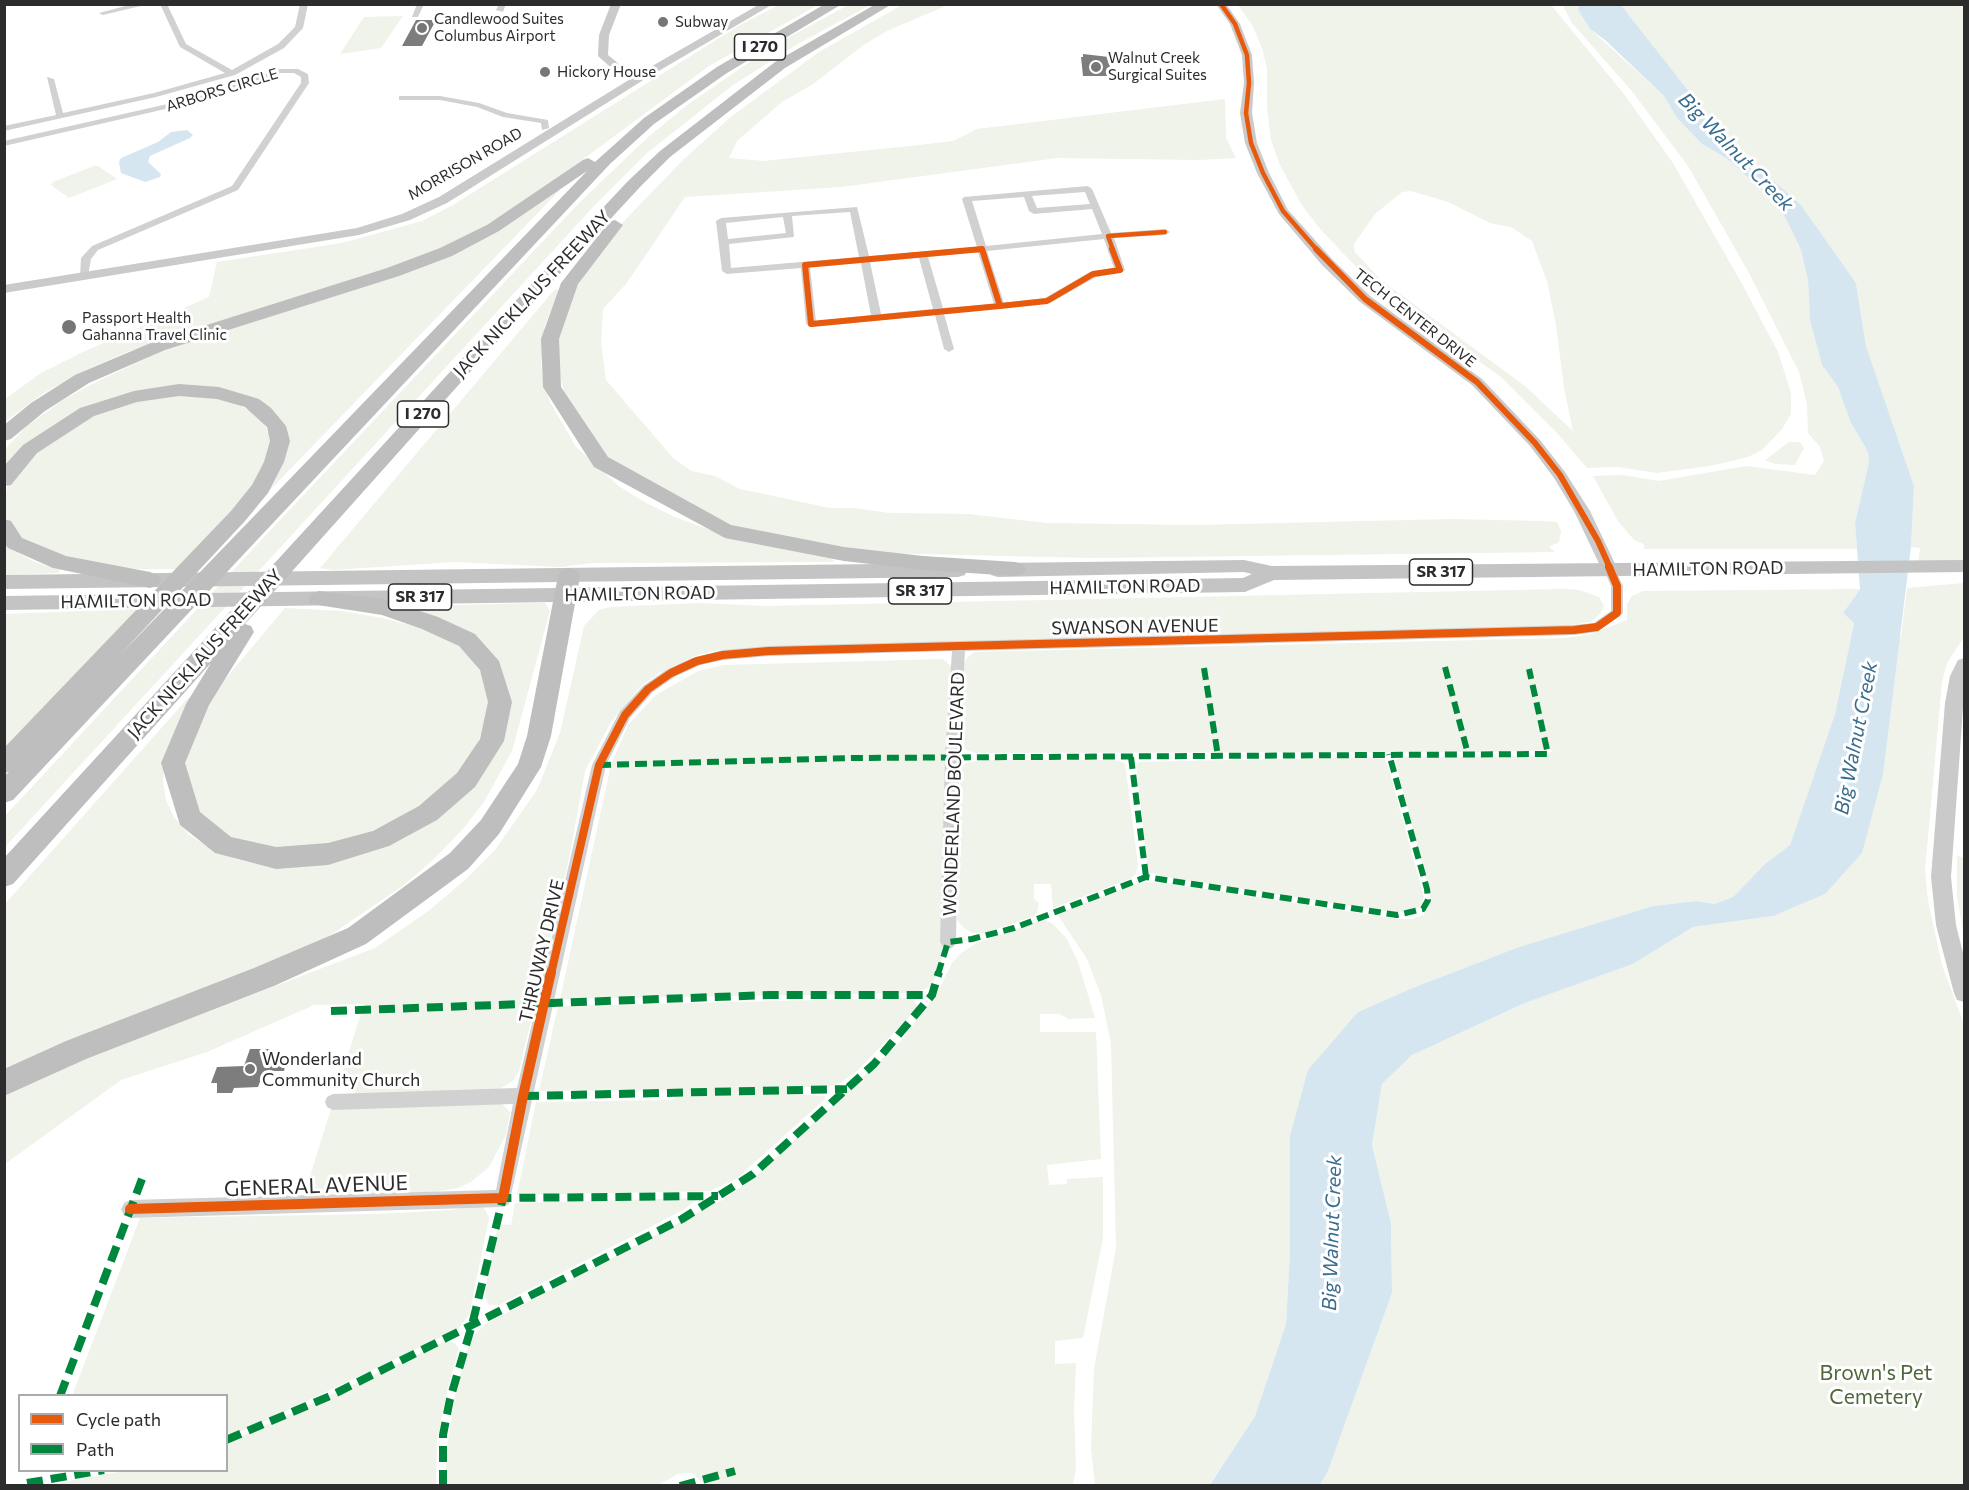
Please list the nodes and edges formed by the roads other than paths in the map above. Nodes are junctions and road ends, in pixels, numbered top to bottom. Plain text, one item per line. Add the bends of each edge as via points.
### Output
1 (146, 4) edge
2 (163, 4) edge
3 (304, 4) edge
4 (421, 4) edge
5 (616, 4) edge
6 (768, 4) edge
7 (836, 4) edge
8 (886, 4) edge
9 (1221, 4) edge
10 (103, 13) dead end
11 (415, 15) dead end
12 (232, 73) junction
13 (641, 77) junction
14 (50, 79) dead end
15 (402, 98) dead end
16 (60, 116) junction
17 (650, 121) junction
18 (699, 128) junction
19 (4, 129) edge
20 (549, 130) junction
21 (4, 144) edge
22 (1027, 194) junction
23 (1095, 206) junction
24 (787, 214) junction
25 (1165, 232) dead end
26 (1108, 236) junction
27 (724, 242) junction
28 (982, 249) junction
29 (923, 255) junction
30 (865, 261) junction
31 (805, 265) junction
32 (83, 276) junction
33 (4, 289) edge
34 (1000, 306) junction
35 (939, 312) junction
36 (878, 318) junction
37 (949, 349) dead end
38 (442, 393) junction
39 (4, 435) edge
40 (4, 480) edge
41 (4, 526) edge
42 (1959, 566) edge
43 (1015, 569) junction
44 (1610, 570) junction
45 (1272, 573) junction
46 (4, 582) edge
47 (567, 586) junction
48 (321, 588) junction
49 (148, 591) junction
50 (4, 603) edge
51 (959, 646) junction
52 (1965, 664) edge
53 (625, 715) joint
54 (4, 764) edge
55 (4, 793) edge
56 (4, 876) edge
57 (948, 942) dead end
58 (1965, 993) edge
59 (4, 1083) edge
60 (523, 1096) junction
61 (333, 1102) dead end
62 (503, 1198) joint
63 (130, 1209) dead end

1 - 10 street
2 - 12 street via 183,45
3 - 12 street via 299,28 281,46
4 - 11 street
5 - 13 main road via 604,35 603,56 621,71
6 - 13 main road, MORRISON ROAD
7 - 17 highway, I 270 via 723,70
8 - 18 highway, JACK NICKLAUS FREEWAY / I 270 via 780,65
9 - 44 main road, TECH CENTER DRIVE via 1235,24 1247,55 1246,114 1251,143 1283,211 1326,262 1365,299 1477,382 1535,443 1582,511
12 - 16 street
13 - 20 main road, MORRISON ROAD
14 - 16 street
15 - 20 street via 440,98 479,105 506,115 512,122
16 - 19 street
17 - 39 highway via 493,228 446,252 159,346 82,379
17 - 55 highway, I 270 via 518,250
18 - 38 highway, JACK NICKLAUS FREEWAY / I 270 via 634,184
18 - 43 highway via 570,283 550,339 552,387 601,462 725,531 844,554
20 - 32 main road, MORRISON ROAD via 442,200 406,217 359,231
21 - 32 street, ARBORS CIRCLE via 196,100 280,71 295,71 306,79 235,188 95,248 86,258
22 - 23 street via 1088,189
22 - 23 street via 1034,211
22 - 28 street via 967,199
23 - 26 street
24 - 27 street via 721,221
24 - 27 street via 791,235
24 - 30 street via 854,209
25 - 26 street
26 - 28 street
26 - 34 street via 1120,270 1093,274 1047,301
27 - 31 street via 727,271
28 - 29 street
28 - 34 street
29 - 30 street
29 - 35 street
30 - 31 street
30 - 36 street
31 - 36 street via 812,324
32 - 33 main road, MORRISON ROAD
34 - 35 street
35 - 36 street
35 - 37 street
38 - 48 highway via 232,646 198,704 173,763 189,818 224,846 276,858 327,854 380,838 428,813 466,780 492,741 500,702 491,667 467,640 430,623
38 - 56 highway, JACK NICKLAUS FREEWAY / I 270
40 - 54 highway via 30,449 87,412 134,397 179,390 219,393 252,403 276,426 280,441 261,488 238,516
41 - 49 highway via 15,543 61,563
42 - 44 main road, HAMILTON ROAD / SR 317
43 - 45 main road, HAMILTON ROAD / SR 317 via 1244,566
43 - 47 main road, HAMILTON ROAD / SR 317
44 - 45 main road, HAMILTON ROAD / SR 317
44 - 51 street, SWANSON AVENUE via 1617,586 1617,613 1597,627 1574,630
45 - 47 main road, HAMILTON ROAD / SR 317 via 1245,585
46 - 49 main road, HAMILTON ROAD / SR 317
47 - 48 main road, HAMILTON ROAD / SR 317
47 - 59 highway via 530,767 490,827 459,861 357,936
48 - 49 main road, HAMILTON ROAD / SR 317
49 - 50 main road, HAMILTON ROAD / SR 317
51 - 53 street, SWANSON AVENUE via 723,655 671,673 648,689
51 - 57 street, WONDERLAND BOULEVARD
52 - 58 main road via 1956,693 1941,877 1946,925
53 - 60 street, THRUWAY DRIVE via 599,765 593,786
60 - 61 street
60 - 62 street, THRUWAY DRIVE
62 - 63 street, GENERAL AVENUE

